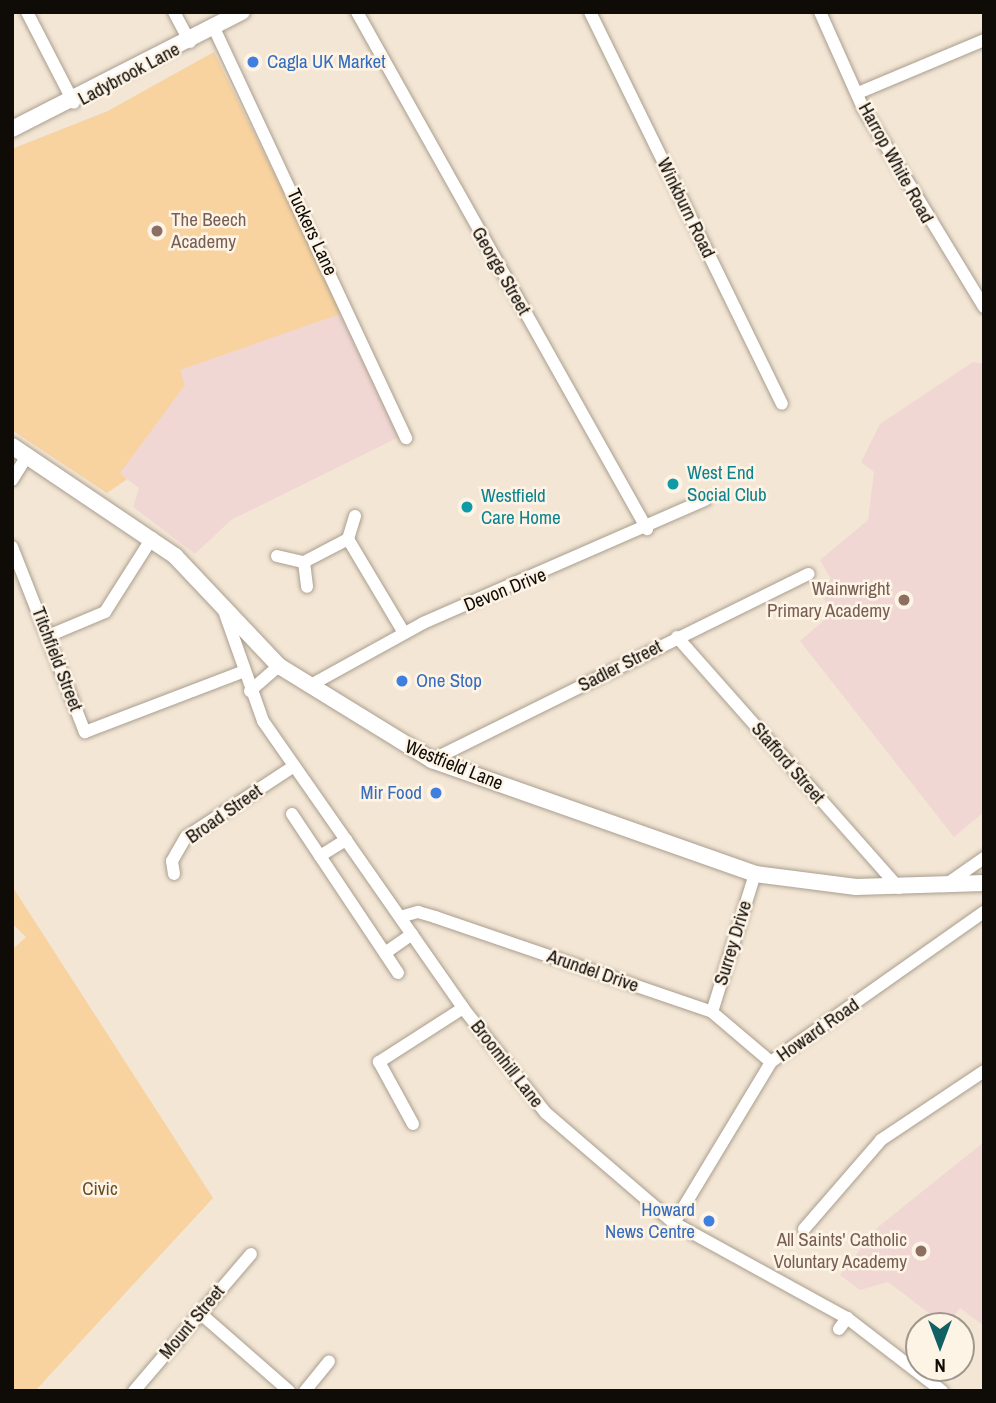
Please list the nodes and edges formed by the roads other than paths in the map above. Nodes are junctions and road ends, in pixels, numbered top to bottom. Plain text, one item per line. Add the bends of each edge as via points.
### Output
1 (27, 12) edge
2 (174, 12) edge
3 (242, 12) edge
4 (357, 12) edge
5 (590, 12) edge
6 (820, 12) edge
7 (214, 28) junction
8 (984, 40) edge
9 (190, 42) junction
10 (858, 93) junction
11 (74, 103) junction
12 (12, 129) edge
13 (984, 307) edge
14 (782, 404) dead end
15 (406, 438) dead end
16 (12, 446) edge
17 (27, 456) junction
18 (12, 480) edge
19 (705, 500) dead end
20 (355, 516) dead end
21 (647, 529) junction
22 (152, 538) junction
23 (348, 539) junction
24 (12, 547) edge
25 (277, 556) dead end
26 (304, 562) junction
27 (809, 574) dead end
28 (307, 587) dead end
29 (221, 601) junction
30 (404, 633) junction
31 (48, 636) junction
32 (677, 637) junction
33 (279, 666) junction
34 (242, 672) junction
35 (309, 686) junction
36 (250, 691) junction
37 (432, 760) junction
38 (294, 765) junction
39 (292, 814) dead end
40 (346, 840) junction
41 (320, 856) junction
42 (984, 858) edge
43 (174, 874) dead end
44 (755, 874) junction
45 (984, 883) edge
46 (944, 886) junction
47 (899, 888) junction
48 (984, 912) edge
49 (400, 917) junction
50 (412, 934) junction
51 (385, 953) junction
52 (398, 973) dead end
53 (463, 1008) junction
54 (712, 1012) junction
55 (771, 1062) junction
56 (984, 1071) edge
57 (413, 1125) dead end
58 (674, 1223) junction
59 (804, 1229) dead end
60 (251, 1254) dead end
61 (200, 1314) junction
62 (847, 1318) junction
63 (839, 1329) dead end
64 (329, 1361) dead end
65 (134, 1391) edge
66 (289, 1391) edge
67 (305, 1391) edge
68 (942, 1391) edge

1 - 11 street
2 - 9 street
3 - 7 street, Ladybrook Lane
4 - 21 street, George Street
5 - 14 street, Winkburn Road
6 - 10 street, Harrop White Road
7 - 9 street, Ladybrook Lane
7 - 15 street, Tuckers Lane
8 - 10 street
9 - 11 street, Ladybrook Lane
10 - 13 street, Harrop White Road via 952,263
11 - 12 street, Ladybrook Lane
16 - 17 street, Westfield Lane
17 - 18 street
17 - 22 street, Westfield Lane
19 - 21 street, Devon Drive
20 - 23 street
21 - 30 street, Devon Drive
22 - 29 street, Westfield Lane
22 - 31 street via 105,612
23 - 26 street
23 - 30 street
24 - 31 street, Titchfield Street
25 - 26 street
26 - 28 street
27 - 32 street, Sadler Street
29 - 33 street, Westfield Lane
29 - 34 street, Broomhill Lane
30 - 35 street, Devon Drive
31 - 34 street, Titchfield Street via 85,732
32 - 37 street, Sadler Street
32 - 47 street, Stafford Street
33 - 35 street, Westfield Lane
33 - 36 street
34 - 36 street, Broomhill Lane
35 - 37 street, Westfield Lane
36 - 38 street, Broomhill Lane
37 - 44 street, Westfield Lane
38 - 40 street, Broomhill Lane
38 - 43 street, Broad Street via 186,837 172,861
39 - 41 street
40 - 41 street
40 - 49 street, Broomhill Lane
41 - 51 street
42 - 46 street
44 - 47 street, Westfield Lane
44 - 54 street, Surrey Drive
45 - 46 street, Westfield Lane
46 - 47 street, Westfield Lane
48 - 55 street, Howard Road
49 - 50 street, Broomhill Lane
49 - 54 street, Arundel Drive via 435,917
50 - 51 street
50 - 53 street, Broomhill Lane
51 - 52 street
53 - 57 street via 379,1062
53 - 58 street, Broomhill Lane via 545,1113
54 - 55 street, Arundel Drive
55 - 58 street, Howard Road
56 - 59 street via 881,1140
58 - 62 street, Broomhill Lane via 725,1259
60 - 61 street, Mount Street
61 - 65 street, Mount Street
61 - 66 street
62 - 63 street
62 - 68 street, Broomhill Lane
64 - 67 street

